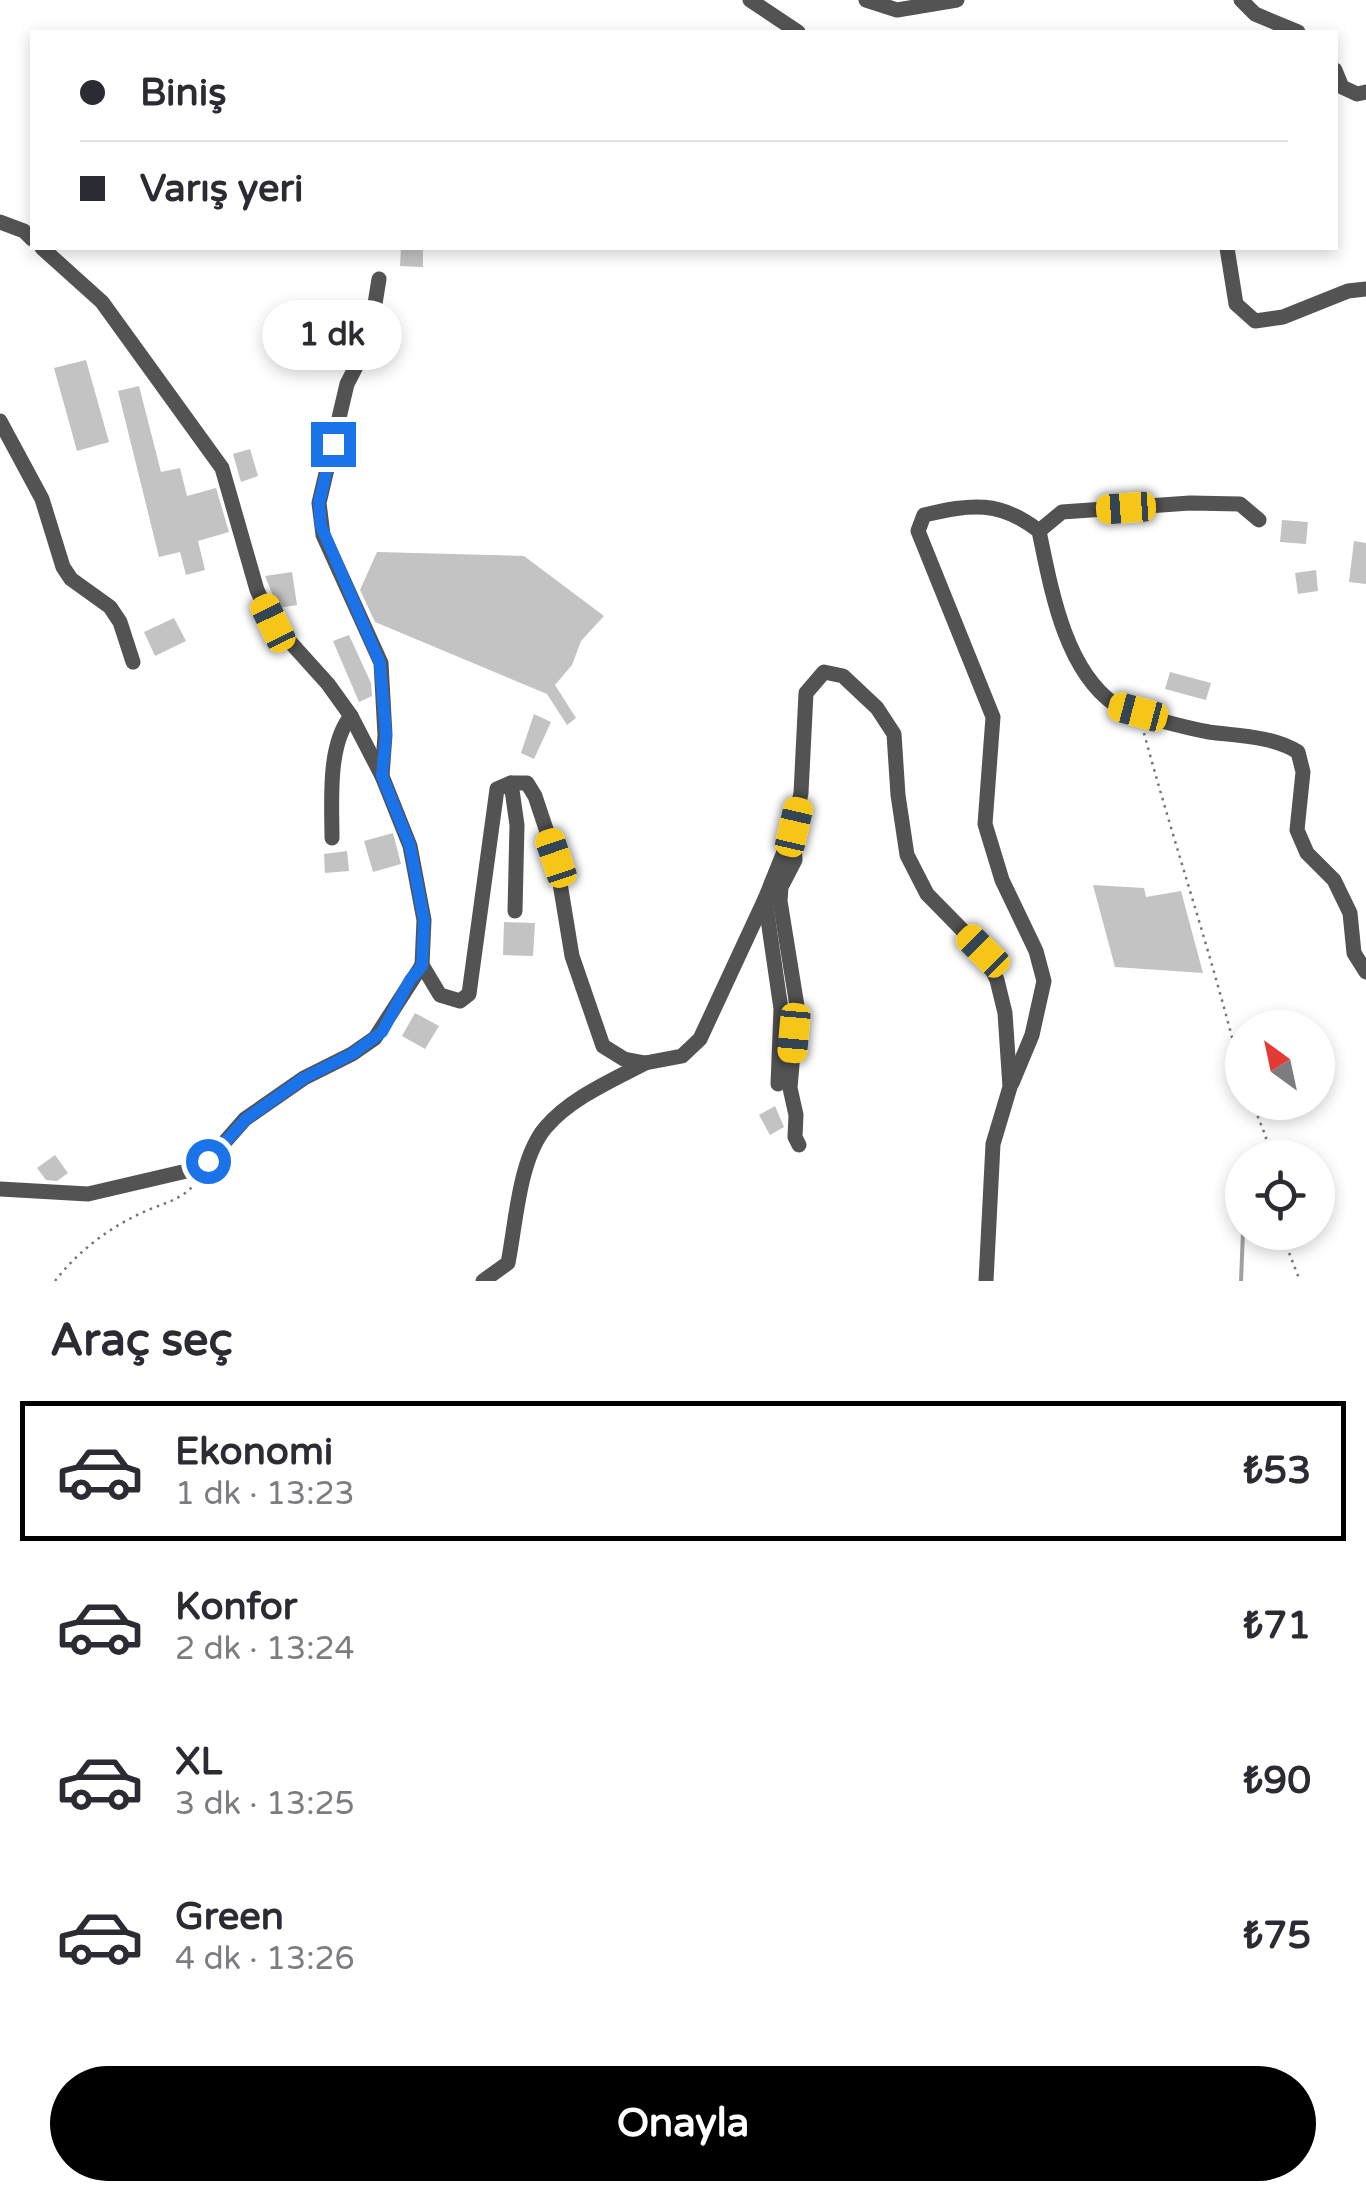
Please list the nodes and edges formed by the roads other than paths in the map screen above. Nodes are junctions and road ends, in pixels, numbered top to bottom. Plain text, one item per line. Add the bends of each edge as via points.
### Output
1 (750, 0) edge
2 (866, 0) edge
3 (957, 0) edge
4 (1241, 0) edge
5 (795, 30) edge
6 (1293, 30) edge
7 (1338, 78) edge
8 (1366, 92) edge
9 (0, 222) edge
10 (30, 237) edge
11 (44, 250) edge
12 (1227, 250) edge
13 (379, 279) dead end
14 (1366, 289) edge
15 (0, 421) edge
16 (1259, 520) dead end
17 (1039, 531) junction
18 (133, 662) dead end
19 (351, 716) junction
20 (382, 776) junction
21 (511, 783) junction
22 (794, 827) junction
23 (332, 838) dead end
24 (766, 899) junction
25 (515, 910) dead end
26 (422, 966) junction
27 (1366, 972) edge
28 (645, 1063) junction
29 (778, 1084) dead end
30 (1010, 1087) junction
31 (799, 1145) dead end
32 (0, 1189) edge
33 (484, 1281) edge
34 (986, 1281) edge

1 - 5 street
2 - 3 street via 897,10
4 - 6 street via 1255,14
7 - 8 street via 1342,88
9 - 10 street
11 - 19 street via 102,302 222,468 273,623
12 - 14 street via 1236,304 1255,322
13 - 20 street via 369,342 347,384 319,503 323,535 380,663
15 - 18 street via 42,500 63,567 110,607
16 - 17 street via 1240,504 1190,503 1062,512
17 - 27 street via 1077,662 1115,706 1203,731 1282,742 1298,752 1303,772 1297,830 1307,854 1334,880 1350,913 1354,953
17 - 30 street via 1008,509 962,506 924,515 918,531 993,716 985,824 1044,981 1032,1035
19 - 20 street
19 - 23 street via 332,778
20 - 26 street via 410,846 424,920
21 - 25 street
21 - 26 street via 497,789 470,994 460,1001 440,995
21 - 28 street via 527,783 536,796 556,858 572,956 603,1046
22 - 24 street
22 - 30 street via 806,692 824,672 843,676 894,734 908,854 927,894 983,951 997,980
22 - 31 street via 795,860 780,901 797,1006 790,1088
24 - 28 street via 700,1039 682,1056
24 - 29 street via 781,1010
26 - 32 street via 382,1032 246,1119 191,1170 88,1194
28 - 33 street via 561,1112 543,1130 528,1160 508,1263
30 - 34 street via 993,1144

